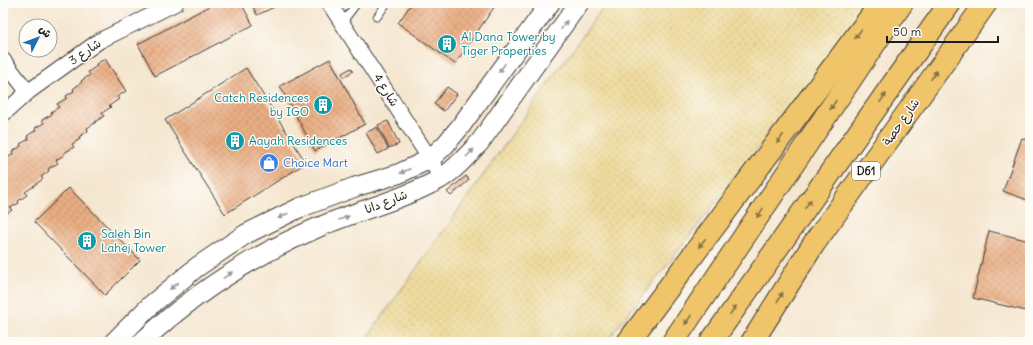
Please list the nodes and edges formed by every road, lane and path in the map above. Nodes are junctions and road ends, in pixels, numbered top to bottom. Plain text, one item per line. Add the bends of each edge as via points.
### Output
1 (176, 3) edge
2 (329, 3) edge
3 (357, 3) edge
4 (387, 3) edge
5 (550, 3) edge
6 (579, 3) edge
7 (881, 3) edge
8 (902, 3) edge
9 (950, 3) edge
10 (986, 3) edge
11 (377, 17) dead end
12 (342, 23) junction
13 (3, 60) edge
14 (28, 92) junction
15 (3, 114) edge
16 (430, 159) junction
17 (441, 178) junction
18 (114, 342) edge
19 (142, 342) edge
20 (628, 342) edge
21 (673, 342) edge
22 (711, 342) edge
23 (752, 342) edge

1 - 14 street, شارع 3 via 99,41
2 - 12 street, شارع 4
3 - 12 lane
4 - 11 lane
5 -> 16 street, شارع دانا via 460,127
17 -> 6 street, شارع دانا via 463,161 480,142
7 -> 20 main road
8 -> 21 main road
22 -> 9 main road
23 -> 10 main road, شارع حصة / D61 via 813,245
12 - 16 street, شارع 4
13 - 14 street
14 - 15 street, شارع 3
16 - 17 street, شارع 4
16 -> 18 street, شارع دانا via 398,174 299,208 246,234 197,267 151,304
19 -> 17 street, شارع دانا via 197,296 236,269 320,227 404,196

